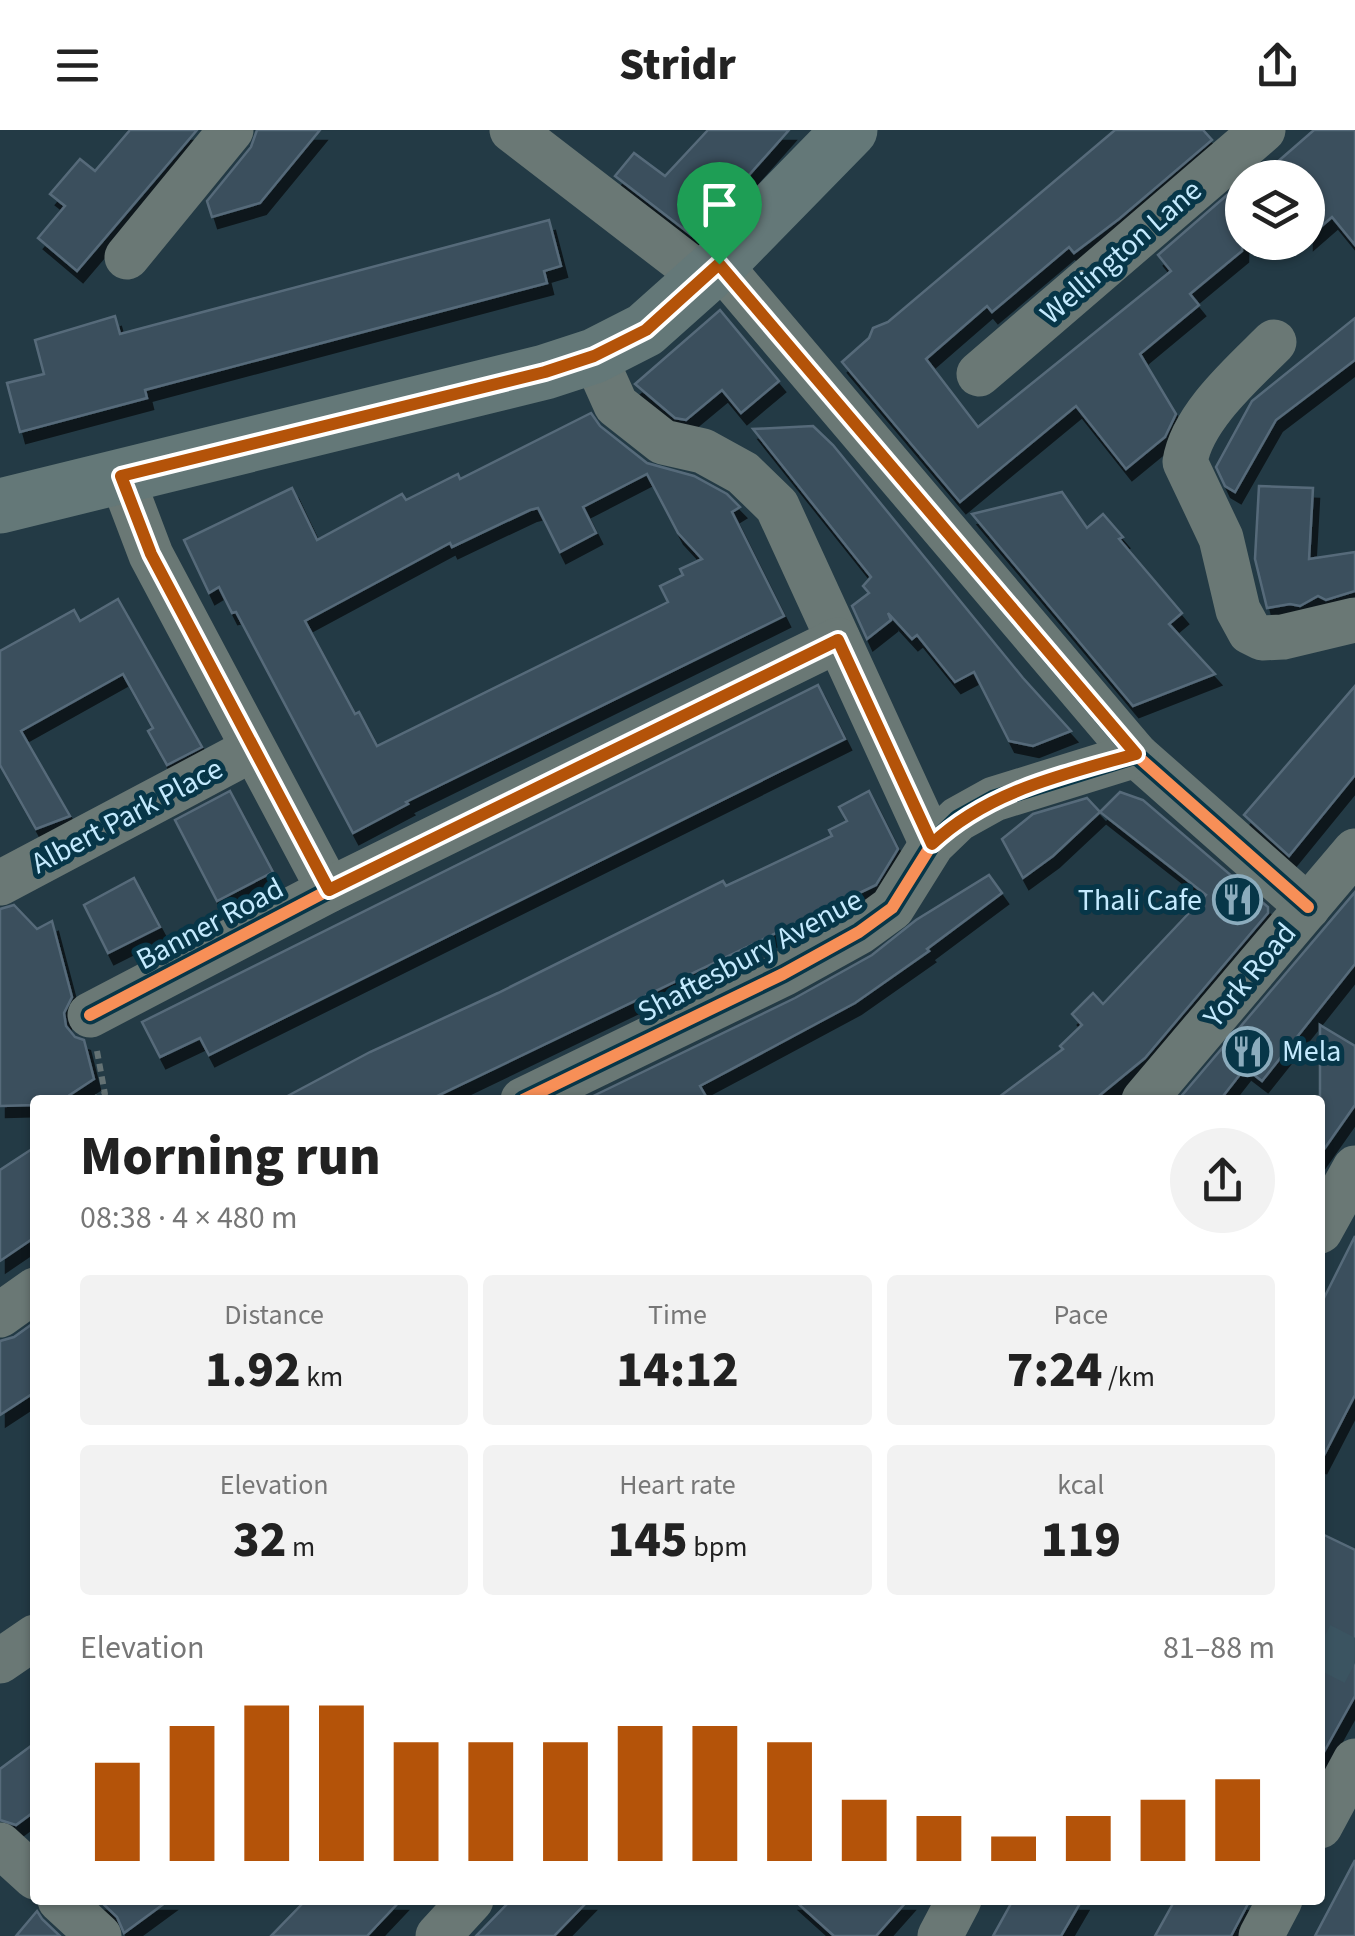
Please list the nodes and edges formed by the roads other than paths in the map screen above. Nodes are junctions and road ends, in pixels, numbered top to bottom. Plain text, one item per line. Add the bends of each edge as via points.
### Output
1 (231, 130) edge
2 (512, 130) edge
3 (850, 130) edge
4 (1263, 130) edge
5 (127, 257) dead end
6 (711, 270) junction
7 (1274, 342) dead end
8 (594, 356) junction
9 (980, 374) dead end
10 (121, 476) junction
11 (0, 506) edge
12 (1355, 620) edge
13 (838, 640) junction
14 (254, 748) junction
15 (1136, 754) junction
16 (932, 844) junction
17 (1355, 850) edge
18 (0, 884) edge
19 (329, 890) junction
20 (1308, 907) junction
21 (90, 1015) dead end
22 (533, 1095) edge
23 (1148, 1095) edge
24 (1355, 1168) edge
25 (1325, 1222) edge
26 (30, 1294) edge
27 (0, 1315) edge
28 (30, 1640) edge
29 (0, 1661) edge
30 (1355, 1761) edge
31 (1325, 1817) edge
32 (65, 1905) edge
33 (466, 1905) edge
34 (956, 1905) edge
35 (1277, 1905) edge
36 (99, 1936) edge
37 (438, 1936) edge
38 (940, 1936) edge
39 (1261, 1936) edge

1 - 5 street
2 - 6 street
3 - 6 main road
4 - 9 street, Wellington Lane
6 - 8 main road via 646,330
6 - 15 street
7 - 12 street via 1222,393 1185,462 1221,538 1250,632 1283,637
8 - 10 main road
8 - 13 street via 616,405 663,442 703,451 743,472 777,506
10 - 11 main road
10 - 14 street via 151,554
13 - 16 street
13 - 19 street, Banner Road
14 - 18 street, Albert Park Place
14 - 19 street
15 - 16 street, Shaftesbury Avenue via 994,799
15 - 20 street
16 - 22 street, Shaftesbury Avenue via 892,908 858,932
17 - 20 street, York Road
19 - 21 street, Banner Road
20 - 23 street, York Road
24 - 25 street
26 - 27 street
28 - 29 street
30 - 31 street
32 - 36 street
33 - 37 street
34 - 38 street
35 - 39 street

